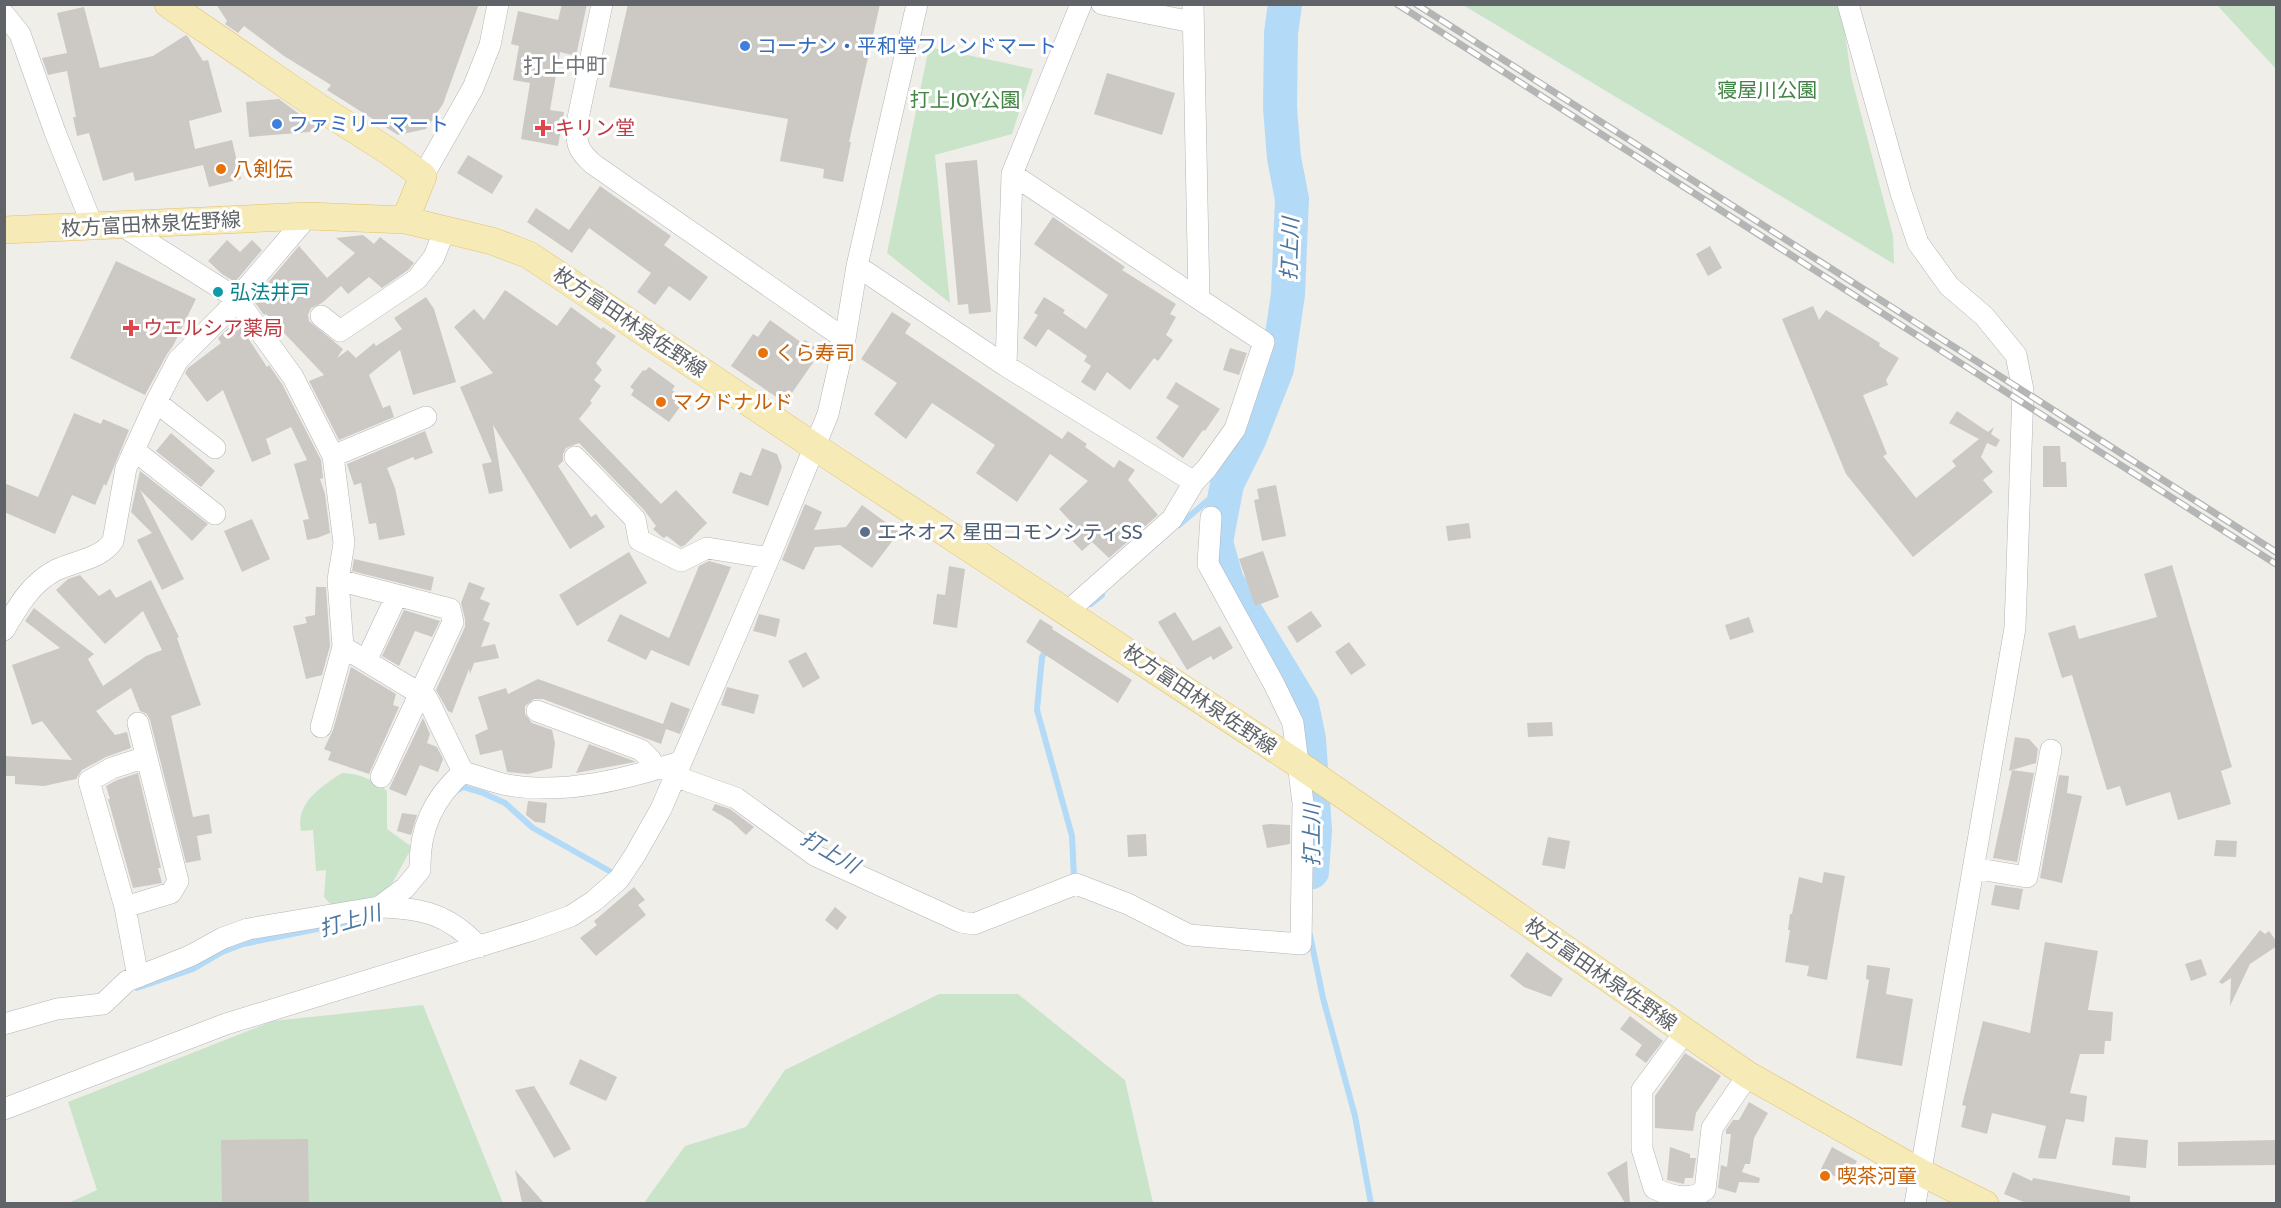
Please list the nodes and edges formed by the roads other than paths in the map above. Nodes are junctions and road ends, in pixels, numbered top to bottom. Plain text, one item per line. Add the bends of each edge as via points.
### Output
1 (168, 4) edge
2 (498, 4) edge
3 (602, 4) edge
4 (917, 4) edge
5 (1081, 4) edge
6 (1102, 4) edge
7 (1848, 4) edge
8 (1192, 13) edge
9 (4, 14) edge
10 (1012, 174) junction
11 (423, 176) junction
12 (308, 216) junction
13 (405, 220) junction
14 (121, 225) junction
15 (93, 227) junction
16 (445, 229) junction
17 (4, 230) edge
18 (857, 266) junction
19 (236, 298) junction
20 (1198, 299) junction
21 (321, 316) dead end
22 (845, 339) junction
23 (1006, 366) junction
24 (156, 402) junction
25 (426, 417) dead end
26 (815, 447) junction
27 (215, 448) dead end
28 (134, 450) junction
29 (333, 456) junction
30 (575, 458) dead end
31 (1194, 482) junction
32 (215, 514) dead end
33 (1211, 517) dead end
34 (769, 558) junction
35 (339, 580) junction
36 (397, 595) junction
37 (1068, 611) junction
38 (4, 630) edge
39 (343, 647) junction
40 (366, 661) junction
41 (419, 693) junction
42 (537, 711) dead end
43 (138, 723) dead end
44 (321, 727) dead end
45 (2051, 750) dead end
46 (146, 757) junction
47 (1298, 764) junction
48 (670, 769) junction
49 (463, 772) junction
50 (381, 777) dead end
51 (1973, 868) junction
52 (125, 907) junction
53 (379, 907) junction
54 (478, 947) junction
55 (138, 977) junction
56 (4, 1024) edge
57 (1685, 1032) junction
58 (1748, 1075) junction
59 (4, 1109) edge
60 (1920, 1172) junction
61 (1915, 1203) edge
62 (1984, 1203) edge

1 - 11 main road
2 - 11 street via 490,45 473,88
3 - 22 street via 577,123 581,153
4 - 18 street
5 - 10 street
6 - 8 street
7 - 51 street via 1918,243 1949,286 1984,316 2016,355 2023,390 2015,628
8 - 20 street
9 - 15 street via 20,34
10 - 20 street
10 - 23 street
11 - 13 main road
12 - 13 main road, 枚方富田林泉佐野線
12 - 14 main road, 枚方富田林泉佐野線
12 - 19 street
13 - 16 main road, 枚方富田林泉佐野線
14 - 15 main road, 枚方富田林泉佐野線
14 - 19 street
15 - 17 main road, 枚方富田林泉佐野線
16 - 21 street via 434,258 417,279 340,331
16 - 26 main road, 枚方富田林泉佐野線 via 529,255
18 - 22 street
18 - 23 street
19 - 24 street via 178,360
19 - 29 street via 293,377
20 - 31 street via 1264,342 1235,429
22 - 26 street via 828,414
23 - 31 street
24 - 27 street
24 - 28 street
25 - 29 street
26 - 34 street
26 - 37 main road, 枚方富田林泉佐野線
28 - 32 street
28 - 38 street via 126,468 113,541 107,550 38,582
29 - 35 street via 344,543
30 - 34 street via 635,519 639,540 681,561 707,548
31 - 37 street via 1172,519
33 - 47 street via 1208,564 1293,723
34 - 48 street
35 - 36 street
35 - 39 street
36 - 40 street
36 - 41 street via 450,609 453,622
37 - 47 main road, 枚方富田林泉佐野線
39 - 40 street
39 - 44 street
40 - 41 street
41 - 49 street via 427,698
41 - 50 street
42 - 48 street via 641,750
43 - 46 street
45 - 51 street via 2027,877
46 - 52 street via 178,881 171,893
46 - 52 street via 89,780
47 - 48 street via 1303,803 1301,944 1189,935 1128,904 1076,884 974,924 961,922 816,856 736,798
47 - 57 main road, 枚方富田林泉佐野線
48 - 49 street via 558,789 508,785
48 - 54 street via 661,809 619,879 571,916
49 - 53 street via 432,809 420,870 405,888
51 - 60 street
52 - 55 street
53 - 54 street via 410,908 438,916 463,930
53 - 55 street via 248,929
54 - 59 street via 226,1024
55 - 56 street via 127,981 103,1004 57,1009
57 - 58 main road, 枚方富田林泉佐野線
57 - 58 street via 1642,1090 1642,1149 1654,1188 1684,1197 1698,1196 1705,1190 1712,1128
58 - 60 main road, 枚方富田林泉佐野線
60 - 61 street
60 - 62 main road, 枚方富田林泉佐野線

